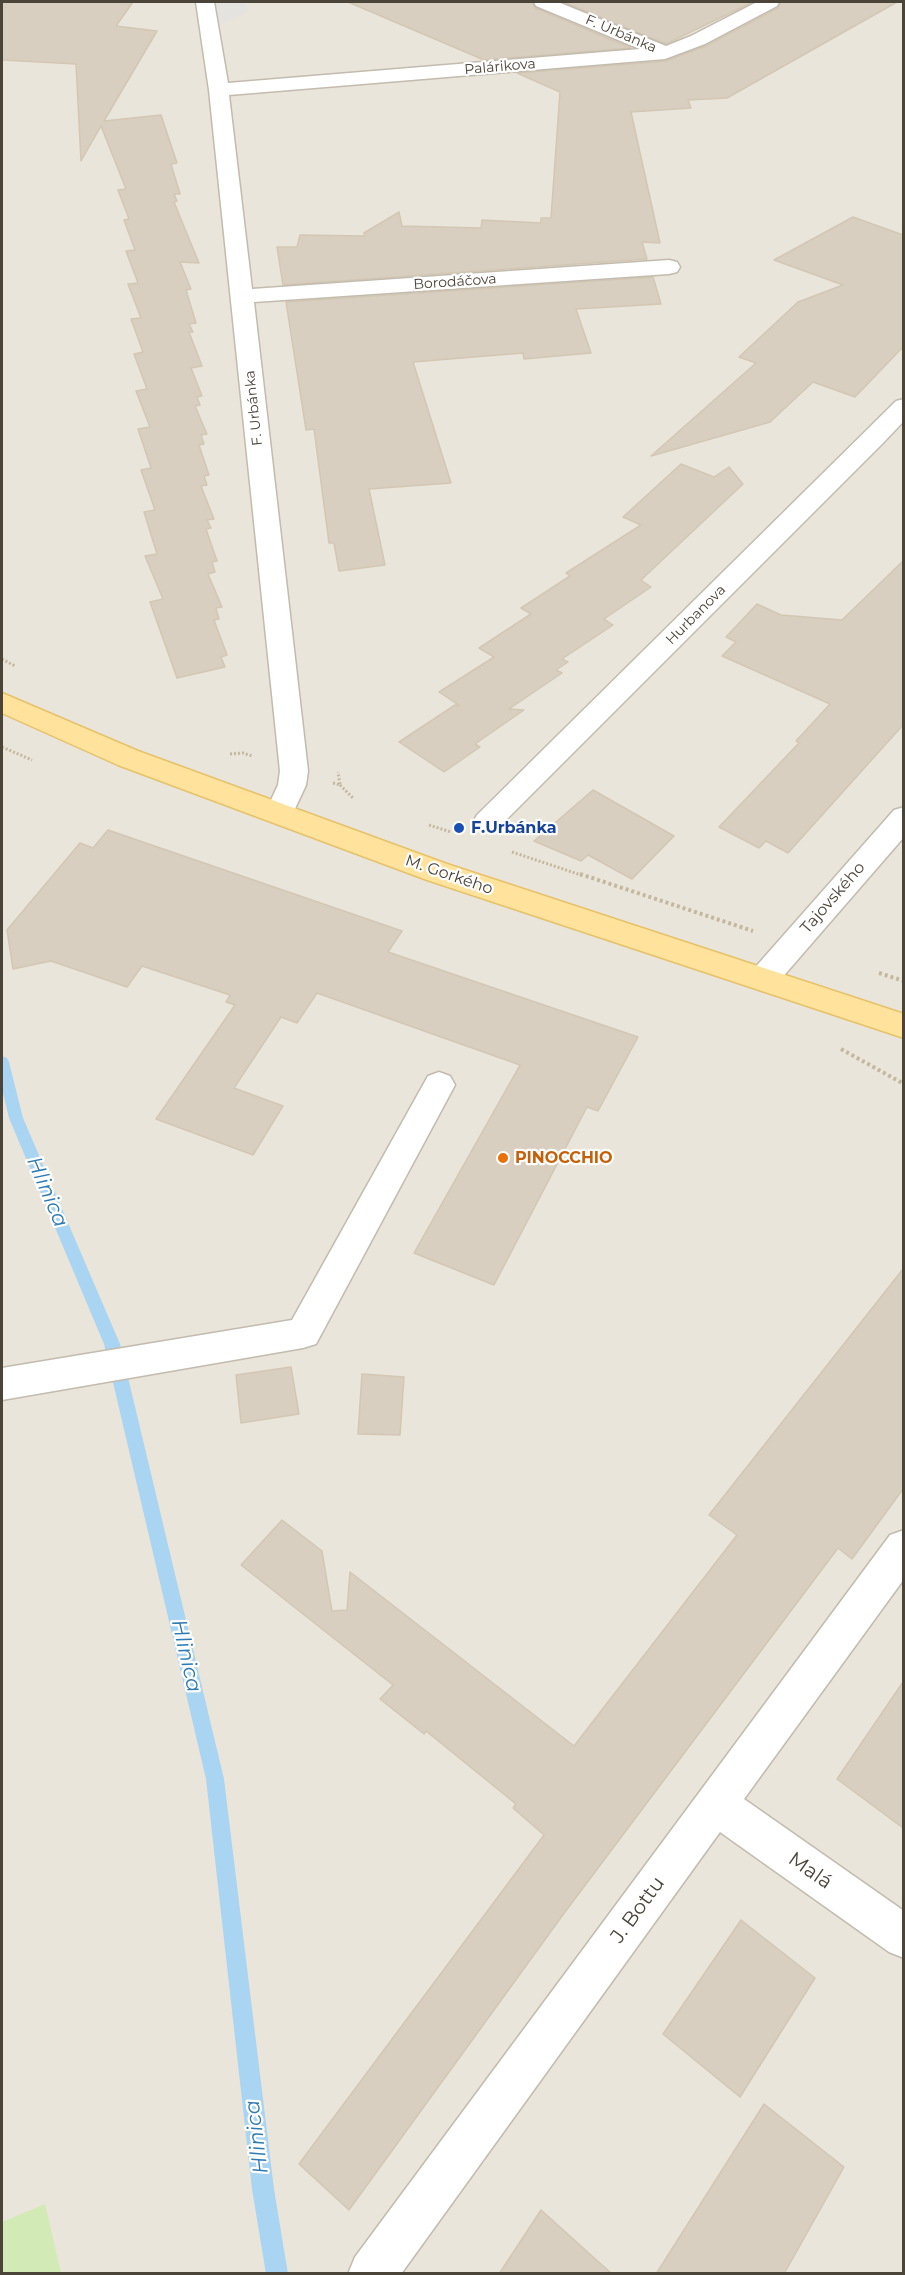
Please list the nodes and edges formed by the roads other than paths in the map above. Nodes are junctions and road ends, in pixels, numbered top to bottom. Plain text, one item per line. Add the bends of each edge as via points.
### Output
1 (205, 2) edge
2 (543, 2) edge
3 (770, 2) edge
4 (665, 53) junction
5 (219, 90) junction
6 (669, 267) dead end
7 (242, 296) junction
8 (903, 406) edge
9 (2, 702) edge
10 (279, 813) junction
11 (903, 817) edge
12 (487, 822) dead end
13 (763, 979) junction
14 (903, 1026) edge
15 (439, 1085) dead end
16 (2, 1384) edge
17 (903, 1547) edge
18 (716, 1804) junction
19 (903, 1937) edge
20 (372, 2274) edge

1 - 5 street, F. Urbánka
2 - 4 street, F. Urbánka
3 - 4 street, Palárikova
4 - 5 street, Palárikova
5 - 7 street, F. Urbánka
6 - 7 street, Borodáčova
7 - 10 street, F. Urbánka via 294,771
8 - 12 street, Hurbanova
9 - 10 main road, M. Gorkého via 128,758
10 - 13 main road, M. Gorkého via 437,872
11 - 13 street, Tajovského
13 - 14 main road, M. Gorkého
15 - 16 street via 303,1333
17 - 18 street, J. Bottu
18 - 19 street, Malá
18 - 20 street, J. Bottu

